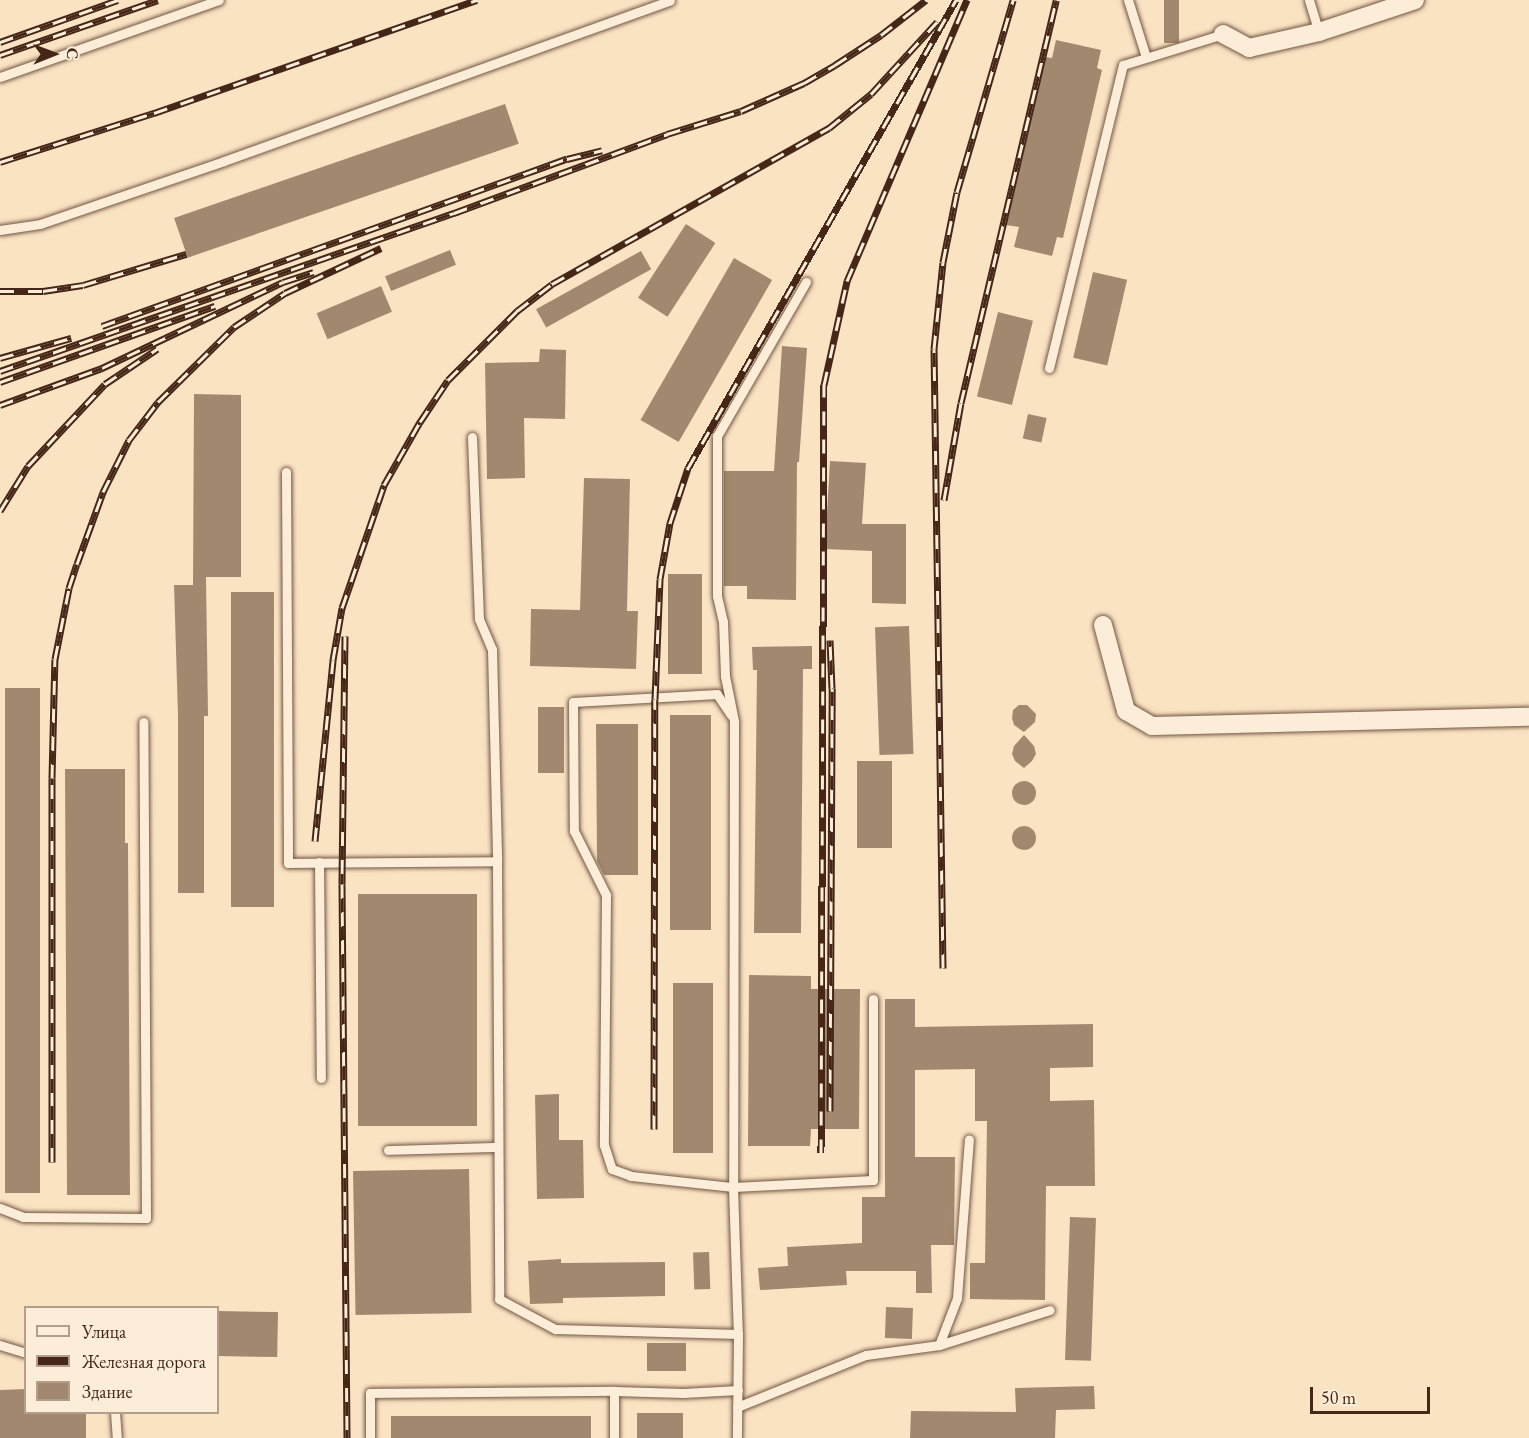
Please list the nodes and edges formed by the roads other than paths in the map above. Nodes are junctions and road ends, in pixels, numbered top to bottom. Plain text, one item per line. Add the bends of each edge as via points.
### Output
1 (219, 0) edge
2 (670, 0) edge
3 (1128, 0) edge
4 (1309, 0) edge
5 (1415, 0) edge
6 (1319, 32) junction
7 (1223, 34) joint
8 (1146, 57) junction
9 (0, 77) edge
10 (0, 230) edge
11 (806, 282) dead end
12 (1048, 368) dead end
13 (472, 437) dead end
14 (286, 472) dead end
15 (1103, 624) dead end
16 (1529, 717) edge
17 (735, 721) junction
18 (143, 722) dead end
19 (496, 861) junction
20 (319, 862) junction
21 (873, 999) dead end
22 (321, 1078) dead end
23 (969, 1139) dead end
24 (498, 1147) junction
25 (388, 1150) dead end
26 (733, 1187) junction
27 (0, 1208) edge
28 (1050, 1310) dead end
29 (738, 1334) junction
30 (939, 1345) junction
31 (0, 1346) edge
32 (24, 1352) edge
33 (738, 1390) junction
34 (614, 1391) junction
35 (737, 1407) junction
36 (116, 1414) edge
37 (117, 1438) edge
38 (370, 1438) edge
39 (614, 1438) edge
40 (737, 1438) edge

1 - 9 lane
2 - 10 lane via 224,161 40,224
3 - 8 lane
4 - 6 lane
5 - 6 street
6 - 7 street via 1250,48
7 - 8 lane
8 - 12 lane via 1123,65
11 - 17 lane via 717,436 717,596 723,621 725,676
13 - 19 lane via 479,619 492,649
14 - 20 lane via 288,863
15 - 16 street via 1126,711 1152,726
17 - 26 lane
17 - 26 lane via 717,694 573,702 574,831 606,895 604,1145 612,1169 632,1176
18 - 27 lane via 146,1218 23,1217
19 - 20 lane
19 - 24 lane
20 - 22 lane
21 - 26 lane via 873,1180
23 - 30 lane via 957,1298
24 - 25 lane
24 - 29 lane via 499,1299 555,1329
26 - 29 lane
28 - 30 lane
29 - 33 lane
30 - 35 lane via 866,1356
31 - 32 lane
33 - 34 lane
33 - 35 lane
34 - 38 lane via 370,1393
34 - 39 lane
35 - 40 lane
36 - 37 lane

